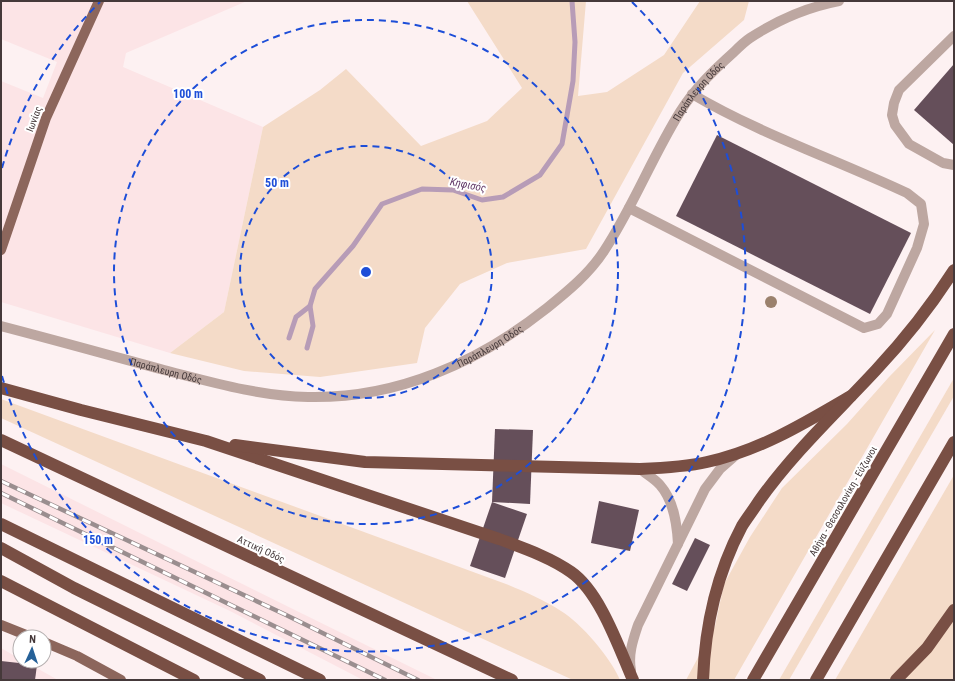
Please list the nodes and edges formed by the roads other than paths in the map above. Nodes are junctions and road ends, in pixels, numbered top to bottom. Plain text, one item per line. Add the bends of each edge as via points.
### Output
1 (99, 1) edge
2 (839, 1) edge
3 (954, 36) edge
4 (692, 94) junction
5 (954, 165) edge
6 (629, 208) junction
7 (1, 250) edge
8 (954, 270) edge
9 (1, 326) edge
10 (954, 334) edge
11 (1, 388) edge
12 (851, 396) junction
13 (1, 440) edge
14 (206, 441) junction
15 (954, 442) edge
16 (740, 453) junction
17 (640, 469) junction
18 (1, 524) edge
19 (678, 544) junction
20 (1, 548) edge
21 (1, 581) edge
22 (954, 610) edge
23 (1, 625) edge
24 (12, 629) edge
25 (52, 645) edge
26 (121, 680) edge
27 (194, 680) edge
28 (260, 680) edge
29 (320, 680) edge
30 (512, 680) edge
31 (633, 680) edge
32 (703, 680) edge
33 (753, 680) edge
34 (816, 680) edge
35 (896, 680) edge

1 - 7 main road, Ιωνίας via 46,118
2 - 4 street, Παράπλευρη Οδός via 806,10 749,39
3 - 5 street via 899,90 892,115 895,126 909,144 943,163
4 - 6 street, Παράπλευρη Οδός via 667,134
4 - 6 street via 752,126 906,193 921,204 924,224 917,248 887,314 878,324 864,328
6 - 9 street, Παράπλευρη Οδός via 604,252 585,276 528,323 454,366 382,391 308,397 251,391
8 - 12 highway via 906,338
10 - 33 highway, Αθήνα - Θεσσαλονίκη - Εύζωνοι
11 - 14 highway
12 - 16 highway via 798,426
12 - 32 highway via 781,472 743,525 718,583 708,620
13 - 30 highway, Αττική Οδός
14 - 17 highway via 365,462
14 - 31 highway via 499,539 572,572 596,600
15 - 34 highway
16 - 17 highway via 701,463
16 - 19 street via 712,478
17 - 19 street via 660,485 670,503 676,523
18 - 29 highway
19 - 31 street via 633,639 630,651
20 - 28 highway via 74,588
21 - 27 highway
22 - 35 highway via 927,648
23 - 24 main road
25 - 26 main road

